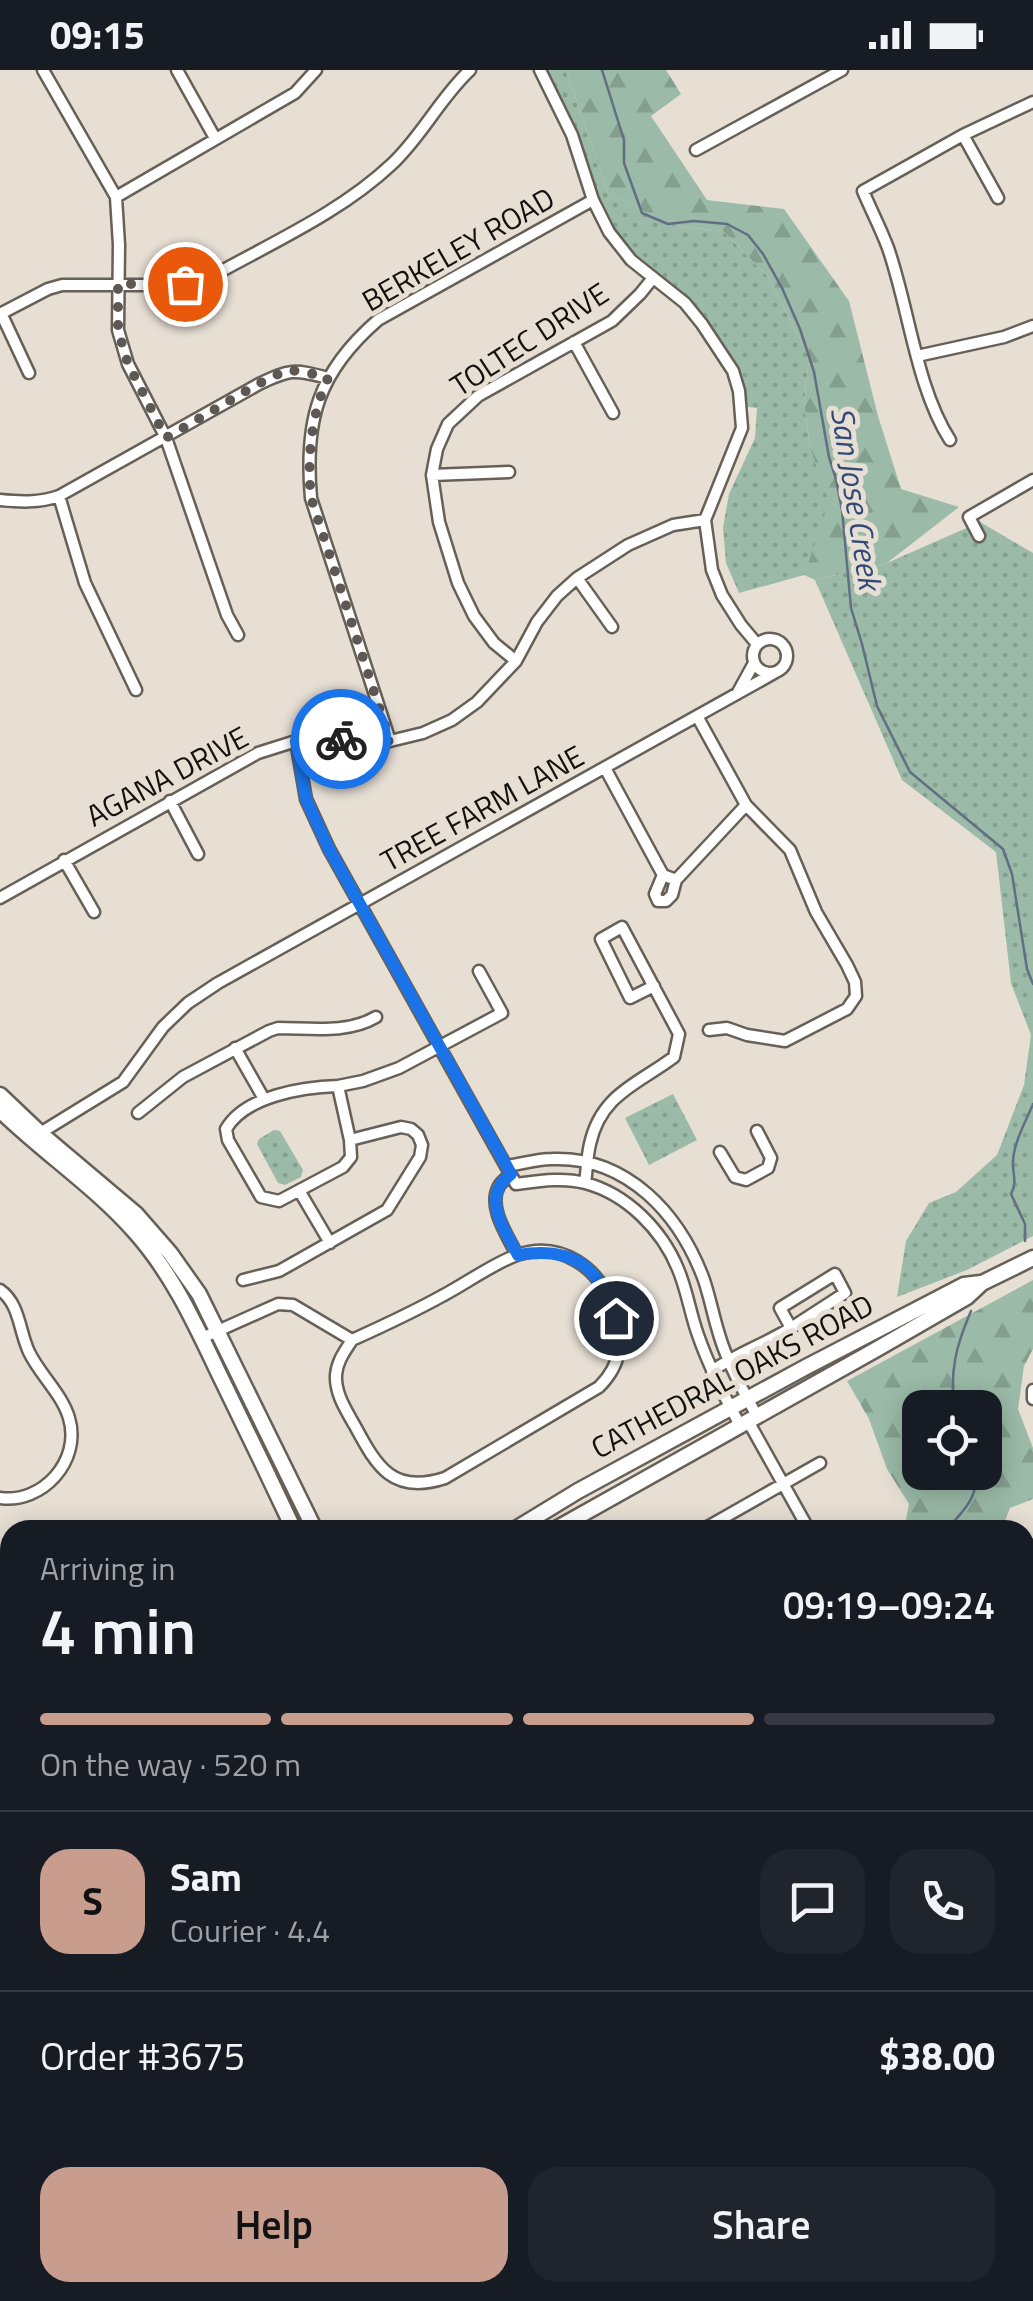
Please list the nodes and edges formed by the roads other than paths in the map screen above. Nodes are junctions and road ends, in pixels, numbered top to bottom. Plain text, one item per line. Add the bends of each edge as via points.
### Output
1 (43, 70) edge
2 (177, 70) edge
3 (316, 70) edge
4 (470, 70) edge
5 (540, 70) edge
6 (842, 70) edge
7 (1033, 102) edge
8 (963, 135) junction
9 (215, 138) junction
10 (696, 150) dead end
11 (116, 198) junction
12 (998, 198) dead end
13 (592, 200) junction
14 (652, 278) junction
15 (118, 284) junction
16 (1, 313) edge
17 (1033, 326) edge
18 (574, 342) junction
19 (917, 356) junction
20 (29, 373) dead end
21 (328, 378) junction
22 (613, 413) dead end
23 (166, 438) junction
24 (950, 440) dead end
25 (509, 472) dead end
26 (432, 475) junction
27 (1033, 480) edge
28 (58, 496) junction
29 (0, 500) edge
30 (704, 520) junction
31 (980, 536) dead end
32 (577, 578) junction
33 (612, 627) dead end
34 (238, 636) dead end
35 (757, 644) junction
36 (516, 661) junction
37 (754, 663) junction
38 (776, 672) junction
39 (136, 690) dead end
40 (737, 694) junction
41 (697, 716) junction
42 (296, 741) junction
43 (390, 741) junction
44 (605, 768) junction
45 (170, 801) junction
46 (746, 805) junction
47 (198, 854) dead end
48 (64, 860) junction
49 (663, 875) junction
50 (676, 880) junction
51 (0, 898) edge
52 (361, 903) junction
53 (94, 912) dead end
54 (479, 971) dead end
55 (654, 986) junction
56 (376, 1017) dead end
57 (709, 1030) dead end
58 (442, 1047) junction
59 (235, 1048) junction
60 (338, 1086) junction
61 (0, 1095) edge
62 (264, 1099) junction
63 (0, 1110) edge
64 (138, 1113) dead end
65 (757, 1132) dead end
66 (35, 1136) junction
67 (350, 1140) junction
68 (720, 1152) dead end
69 (589, 1163) junction
70 (511, 1175) junction
71 (585, 1183) junction
72 (300, 1192) junction
73 (330, 1243) junction
74 (518, 1255) junction
75 (1033, 1258) edge
76 (242, 1280) dead end
77 (982, 1283) junction
78 (0, 1290) edge
79 (791, 1328) junction
80 (218, 1331) junction
81 (202, 1338) junction
82 (352, 1340) junction
83 (728, 1360) junction
84 (712, 1371) junction
85 (1033, 1390) edge
86 (748, 1400) junction
87 (1033, 1400) edge
88 (731, 1408) junction
89 (749, 1421) junction
90 (820, 1463) dead end
91 (785, 1483) junction
92 (0, 1498) edge
93 (289, 1520) edge
94 (310, 1520) edge
95 (530, 1520) edge
96 (572, 1520) edge
97 (720, 1520) edge
98 (805, 1520) edge

1 - 11 street
2 - 9 street
3 - 9 street via 294,93
4 - 15 street via 396,161 349,200 209,278
5 - 13 street via 572,134
6 - 10 street
7 - 8 street
8 - 12 street
8 - 19 street via 863,191 888,248
9 - 11 street
11 - 15 street
13 - 14 street via 630,260
13 - 21 street, BERKELEY ROAD via 378,320
14 - 18 street, TOLTEC DRIVE via 612,321
14 - 30 street via 702,324 739,391 742,428
15 - 16 street via 62,285
15 - 23 street via 118,330 128,364
16 - 20 street
17 - 19 street
18 - 22 street
18 - 26 street, TOLTEC DRIVE via 478,396 448,424
19 - 24 street
21 - 23 street via 287,370
21 - 43 street, BERKELEY ROAD via 311,435 311,498
23 - 28 street
23 - 34 street
25 - 26 street
26 - 36 street, TOLTEC DRIVE via 458,583 494,643
27 - 31 street via 969,517
28 - 29 street
28 - 39 street via 85,583
30 - 32 street, AGANA DRIVE via 673,524
30 - 35 street via 722,595
32 - 33 street
32 - 36 street, AGANA DRIVE via 557,596
35 - 37 street
35 - 38 street via 771,638 785,647 787,661
36 - 43 street, AGANA DRIVE via 452,720
37 - 38 street
37 - 40 street
38 - 40 street, TREE FARM LANE
40 - 41 street, TREE FARM LANE
41 - 44 street, TREE FARM LANE
41 - 46 street
42 - 43 street, AGANA DRIVE
42 - 45 street, AGANA DRIVE via 258,752
42 - 52 street via 306,799
44 - 49 street
44 - 52 street, TREE FARM LANE
45 - 47 street
45 - 48 street, AGANA DRIVE
46 - 50 street
46 - 57 street via 790,850 856,996 847,1010 785,1041
48 - 51 street, AGANA DRIVE
48 - 53 street
49 - 50 street
49 - 50 street via 658,901 672,895
52 - 58 street
52 - 66 street, TREE FARM LANE via 188,1003 123,1082
54 - 58 street via 502,1013
55 - 55 street via 622,928 601,939 630,998
55 - 69 street via 679,1034 674,1057 618,1094 601,1115
56 - 59 street via 338,1029 278,1028
58 - 60 street
58 - 70 street
59 - 62 street
59 - 64 street
60 - 62 street
60 - 67 street
61 - 66 main road
62 - 72 street via 231,1119 228,1140 261,1197 280,1201
63 - 66 main road
65 - 68 street via 772,1158 768,1168 746,1180 735,1177
66 - 80 main road via 109,1190 154,1234
66 - 81 main road via 138,1235
67 - 72 street via 351,1157 343,1167
67 - 73 street via 402,1127 422,1145 388,1210
69 - 70 street via 553,1159
69 - 71 street
69 - 83 street via 640,1186 675,1224 704,1279
70 - 71 street
70 - 74 street via 500,1186 496,1211
71 - 84 street via 626,1202 669,1250
72 - 73 street
73 - 76 street via 278,1271
74 - 82 street
74 - 82 street via 567,1256 593,1272 616,1318 617,1361 599,1387 445,1478 408,1483 381,1470 371,1456 337,1390 338,1363
75 - 77 main road, CATHEDRAL OAKS ROAD
77 - 86 main road, CATHEDRAL OAKS ROAD via 964,1284
77 - 89 main road, CATHEDRAL OAKS ROAD
78 - 92 street via 16,1309 22,1336 66,1409 72,1432 52,1482 28,1496
79 - 79 street via 780,1308 834,1274 846,1293
79 - 83 street
80 - 81 street
80 - 82 street via 278,1304 294,1305
80 - 94 main road
81 - 93 main road
83 - 84 street
83 - 86 street
84 - 88 street
85 - 87 street
86 - 88 main road, CATHEDRAL OAKS ROAD
86 - 89 street
88 - 89 street
88 - 95 main road, CATHEDRAL OAKS ROAD
89 - 91 street
89 - 96 main road, CATHEDRAL OAKS ROAD
90 - 91 street
91 - 97 street
91 - 98 street

